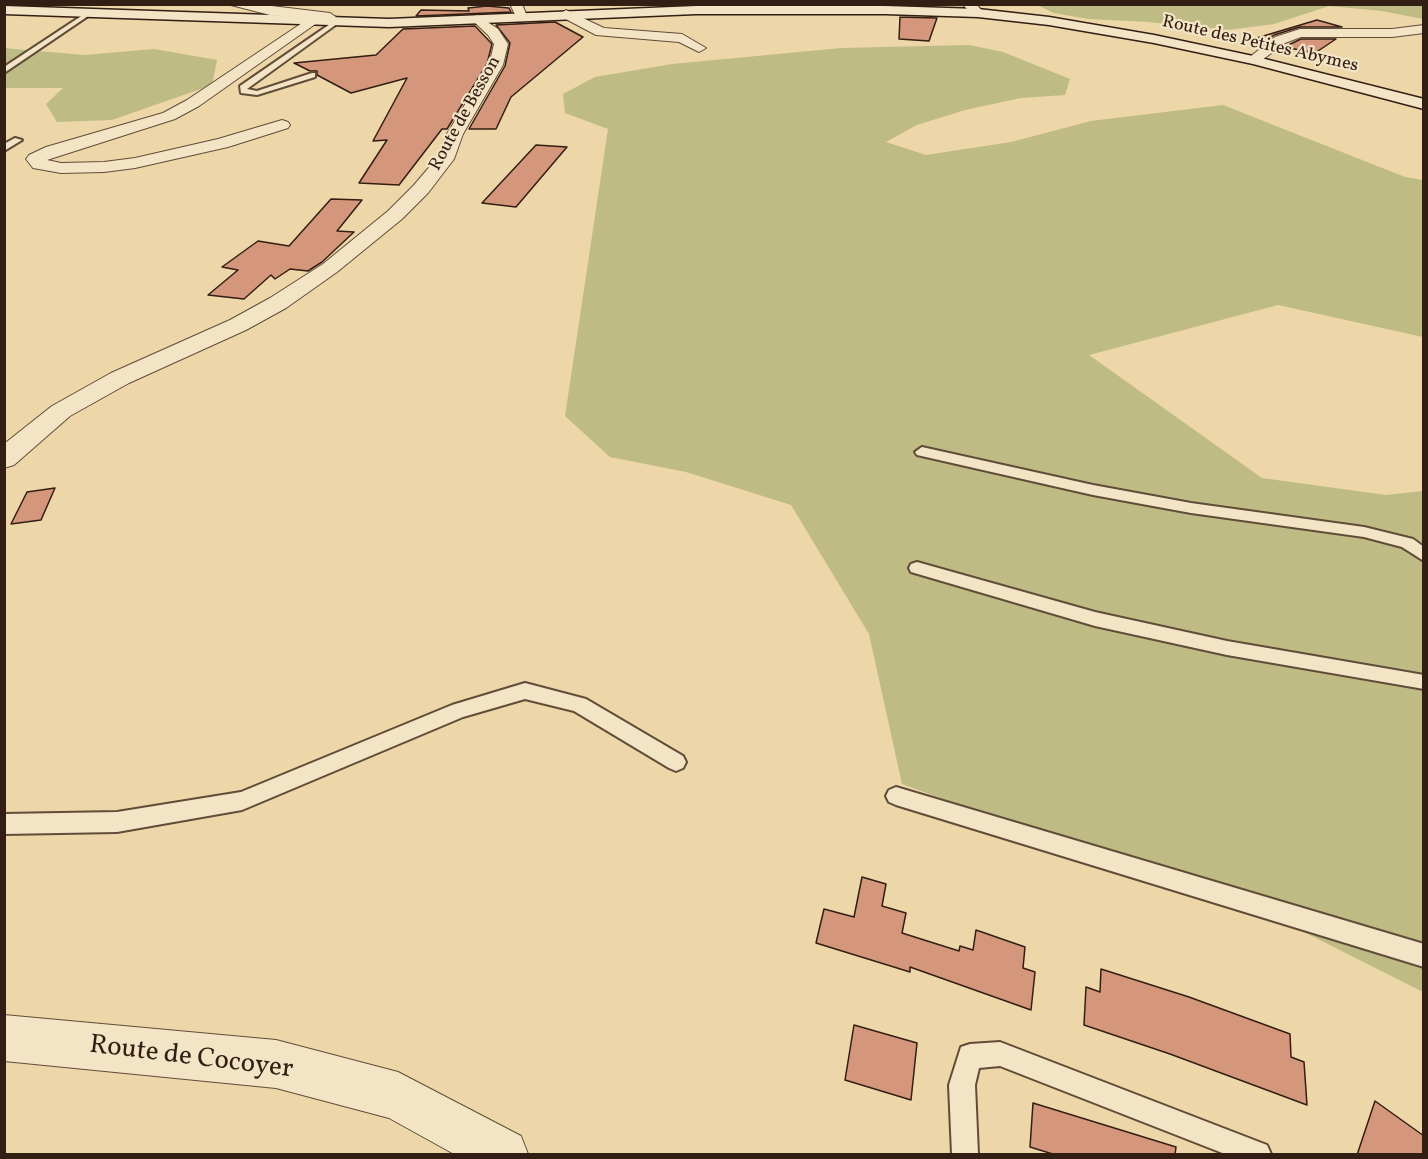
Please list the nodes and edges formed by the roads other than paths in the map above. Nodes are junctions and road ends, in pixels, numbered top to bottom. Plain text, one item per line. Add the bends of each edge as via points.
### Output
1 (233, 4) edge
2 (901, 8) edge
3 (973, 9) edge
4 (4, 10) edge
5 (518, 10) edge
6 (91, 12) junction
7 (566, 14) junction
8 (477, 19) junction
9 (328, 21) junction
10 (1424, 29) edge
11 (699, 48) dead end
12 (1253, 60) junction
13 (4, 71) edge
14 (312, 75) dead end
15 (1424, 104) edge
16 (282, 125) dead end
17 (18, 140) dead end
18 (4, 148) edge
19 (922, 452) dead end
20 (4, 459) edge
21 (1424, 555) edge
22 (918, 568) dead end
23 (1424, 682) edge
24 (676, 762) dead end
25 (896, 796) dead end
26 (4, 824) edge
27 (1424, 956) edge
28 (4, 1038) edge
29 (503, 1155) edge
30 (965, 1155) edge
31 (1258, 1155) edge

1 - 9 street via 334,19
2 - 3 main road, Route des Petites Abymes
2 - 7 main road, Route des Petites Abymes
3 - 12 main road, Route des Petites Abymes
4 - 6 main road
5 - 7 main road, Route des Petites Abymes
5 - 8 main road, Route des Petites Abymes
6 - 9 main road
6 - 13 lane
7 - 11 street via 608,34 682,38
8 - 9 main road
8 - 20 street, Route de Besson via 501,44 496,65 460,124 445,159 395,215 330,268 278,303 120,378 61,411
9 - 14 lane via 243,88 257,93
9 - 16 street via 169,116 34,159 39,164 61,168 135,163
10 - 12 street via 1300,33 1280,40
12 - 15 main road, Route des Petites Abymes
17 - 18 lane
19 - 21 lane via 1180,506 1364,532 1407,543
22 - 23 lane via 1095,619 1227,648
24 - 26 lane via 579,704 525,692 459,711 242,801 117,822
25 - 27 lane
28 - 29 street, Route de Cocoyer via 276,1064 398,1096
30 - 31 lane via 962,1085 970,1056 1000,1054

